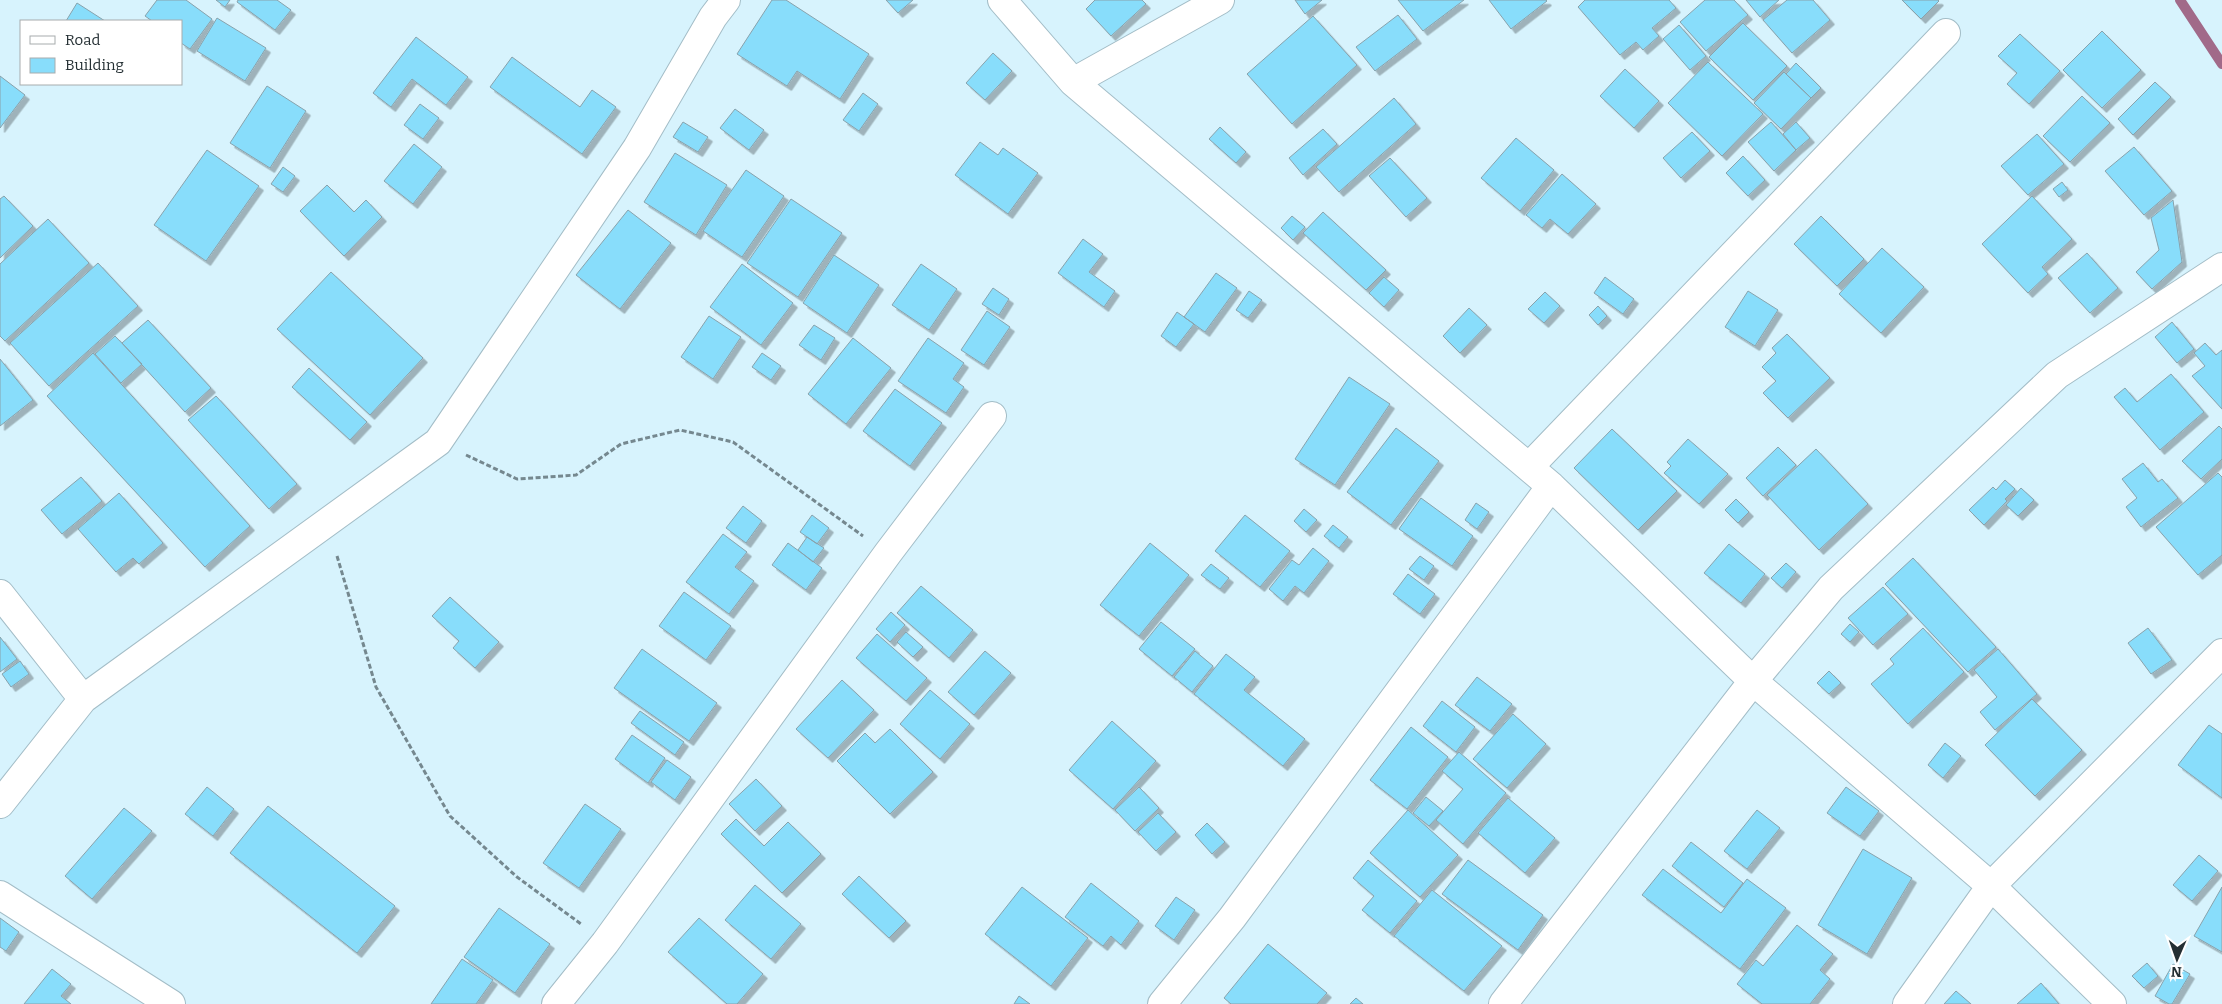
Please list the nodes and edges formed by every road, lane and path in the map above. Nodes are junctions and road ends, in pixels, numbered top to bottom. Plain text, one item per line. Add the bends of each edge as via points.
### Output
1 (726, 0) edge
2 (1002, 0) edge
3 (1220, 0) edge
4 (1946, 33) dead end
5 (1073, 82) junction
6 (2222, 267) edge
7 (992, 416) dead end
8 (438, 442) junction
9 (1528, 467) junction
10 (1551, 486) junction
11 (327, 522) junction
12 (888, 554) junction
13 (0, 594) edge
14 (2222, 653) edge
15 (1753, 682) junction
16 (83, 699) junction
17 (0, 804) edge
18 (1991, 886) junction
19 (0, 895) edge
20 (605, 943) junction
21 (171, 1004) edge
22 (556, 1004) edge
23 (1162, 1004) edge
24 (1503, 1004) edge
25 (1907, 1004) edge
26 (2112, 1004) edge

1 - 8 street via 637,148
2 - 5 street
3 - 5 street
4 - 9 street
5 - 9 street
6 - 15 street via 2057,375 1831,588
7 - 12 street
8 - 11 street
8 - 12 path via 517,479 576,476 620,444 680,430 733,442
9 - 10 street
10 - 15 street
10 - 23 street via 1232,918
11 - 16 street
11 - 20 path via 376,687 450,816 517,877
12 - 20 street
13 - 16 street
14 - 18 street
15 - 18 street
15 - 24 street
16 - 17 street
18 - 25 street
18 - 26 street
19 - 21 street
20 - 22 street

